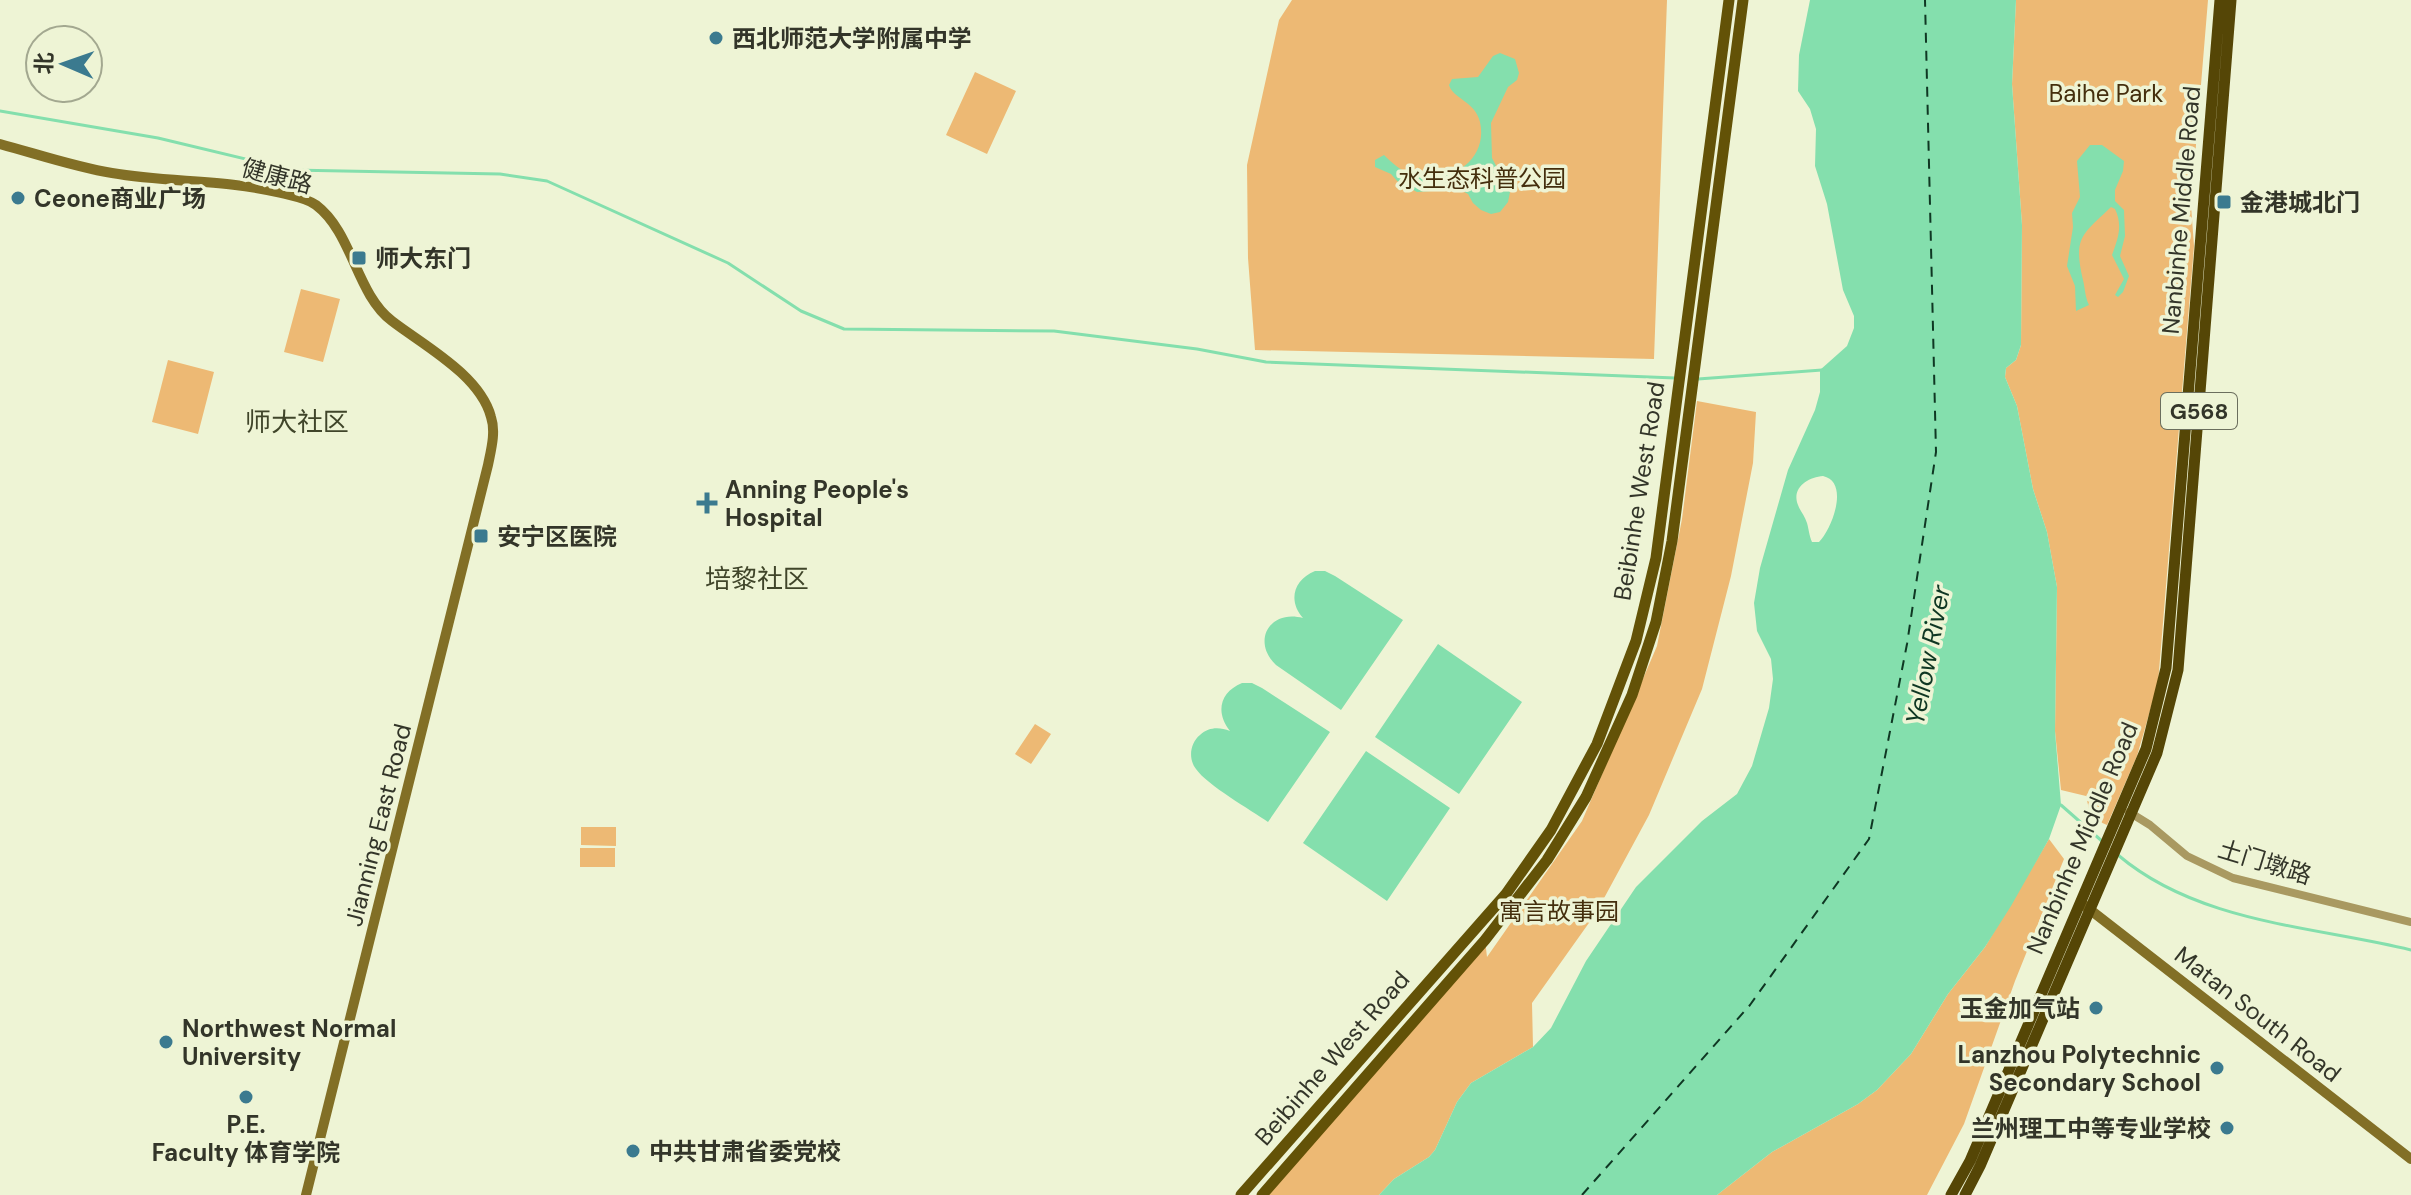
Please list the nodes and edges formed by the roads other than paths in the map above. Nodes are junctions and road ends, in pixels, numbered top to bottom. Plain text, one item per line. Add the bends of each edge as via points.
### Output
1 (1729, 0) edge
2 (1743, 0) edge
3 (2220, 0) edge
4 (2231, 0) edge
5 (0, 144) edge
6 (488, 465) joint
7 (2127, 811) junction
8 (2098, 878) junction
9 (2079, 901) junction
10 (2090, 909) junction
11 (2411, 922) edge
12 (2411, 1159) edge
13 (306, 1195) edge
14 (1241, 1195) edge
15 (1262, 1195) edge
16 (1951, 1195) edge
17 (1965, 1195) edge

1 - 14 main road, Beibinhe West Road via 1656,558 1636,641 1597,744 1557,818 1506,894
2 - 15 main road, Beibinhe West Road via 1672,541 1656,622 1632,695 1586,797 1547,860 1485,940
3 - 7 highway, Nanbinhe Middle Road / G568 via 2166,668
4 - 7 highway, Nanbinhe Middle Road / G568 via 2178,670 2157,753
5 - 6 main road, 健康路 via 113,173 247,184 316,205 343,237 370,296 389,319 441,353 486,404 493,436
6 - 13 main road, Jianning East Road
7 - 8 highway, Nanbinhe Middle Road / G568
7 - 11 street, 土门墩路 via 2187,856 2233,878
8 - 9 highway, Nanbinhe Middle Road / G568
8 - 10 highway, Nanbinhe Middle Road / G568
9 - 10 main road, Matan South Road
9 - 16 highway, Nanbinhe Middle Road / G568
10 - 12 main road, Matan South Road
10 - 17 highway, Nanbinhe Middle Road / G568

